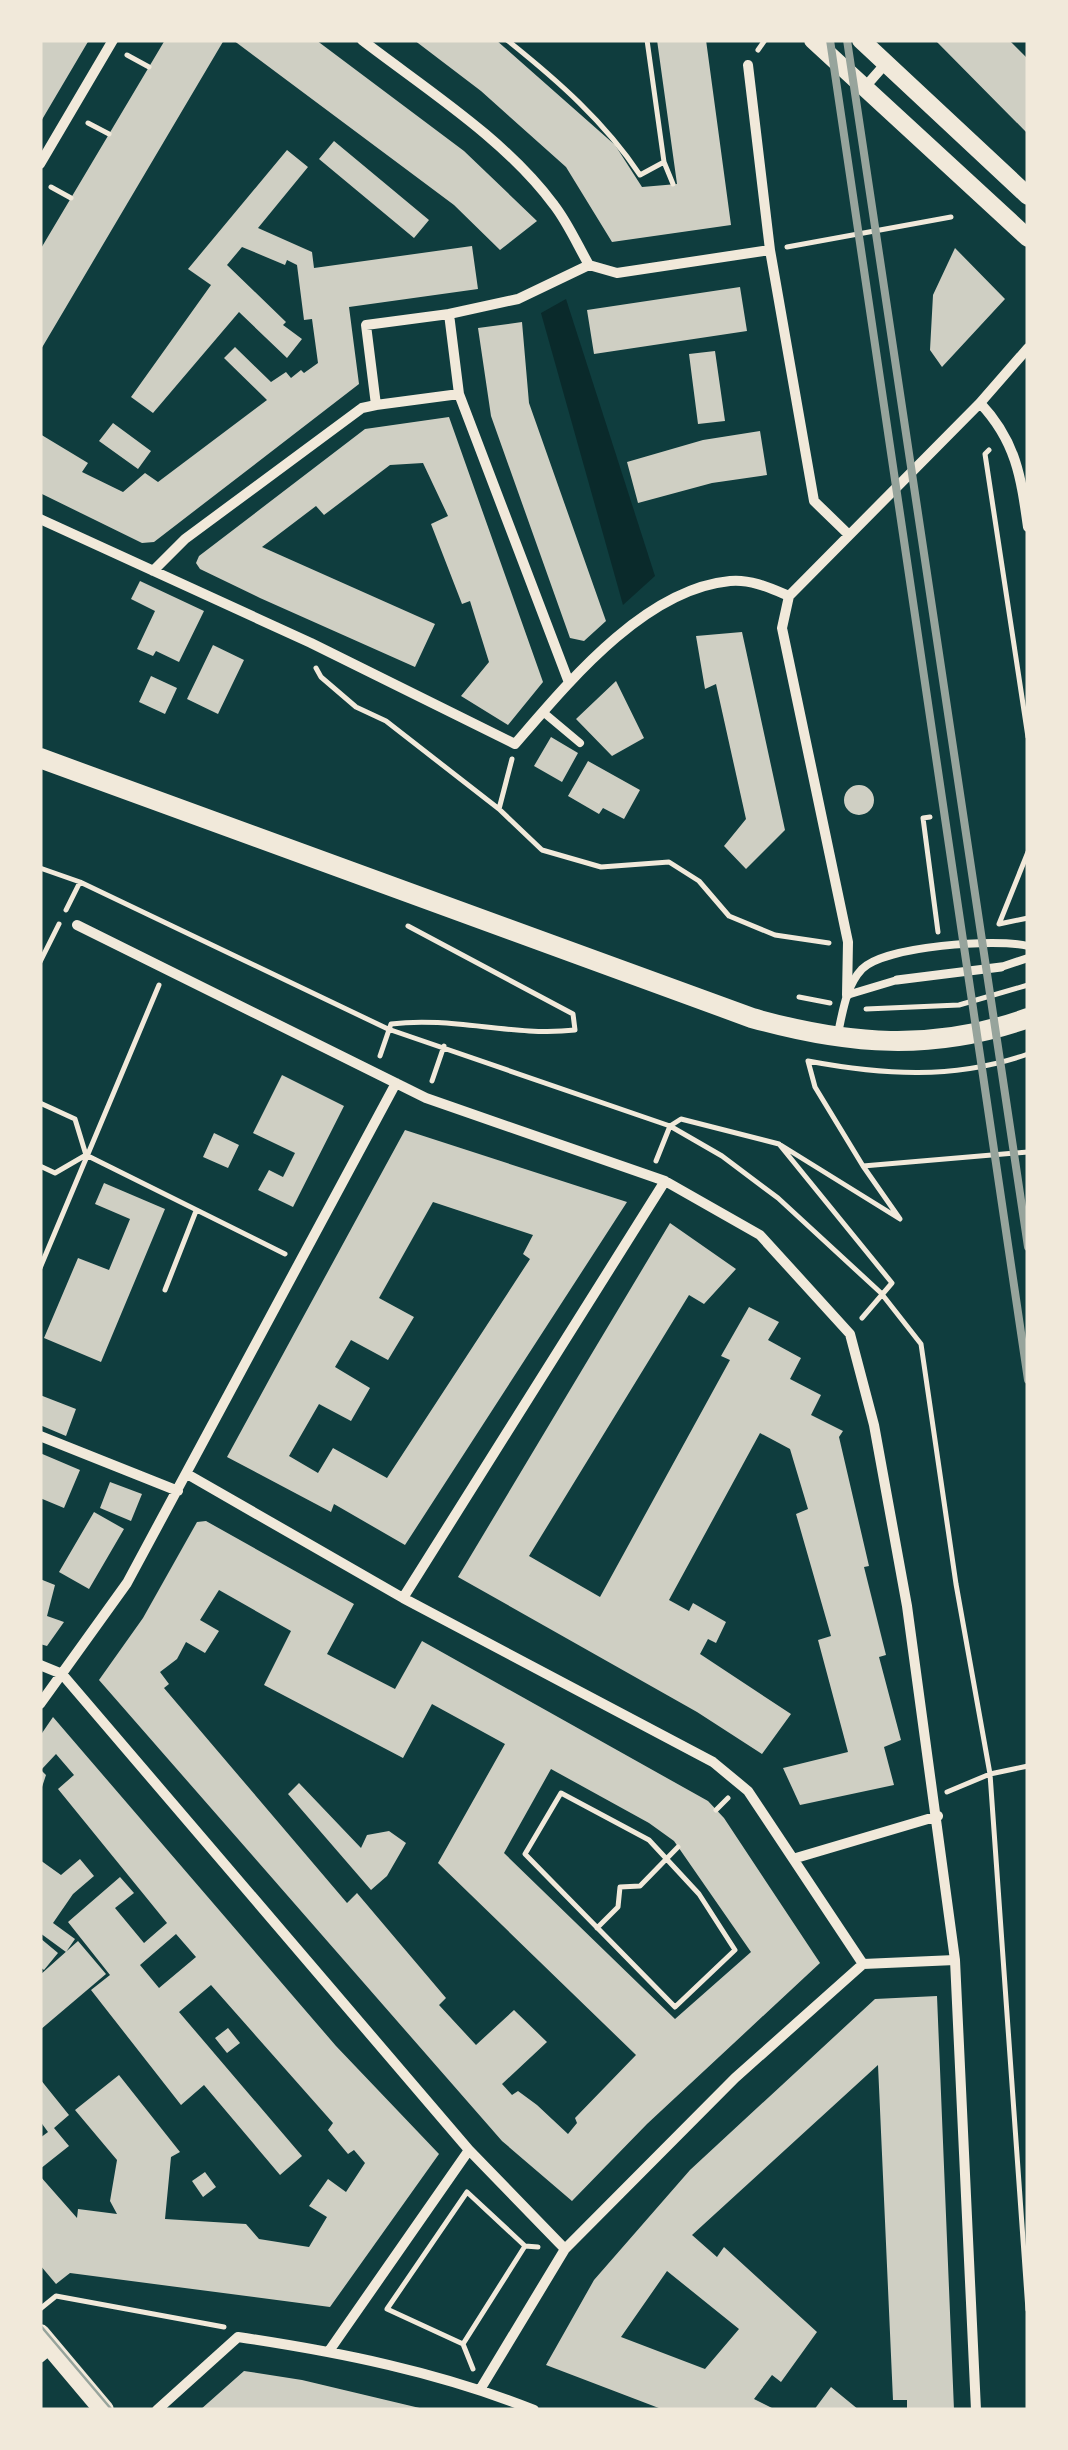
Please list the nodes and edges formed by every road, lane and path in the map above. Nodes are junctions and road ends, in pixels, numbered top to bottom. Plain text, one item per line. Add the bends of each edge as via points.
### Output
1 (113, 40) edge
2 (362, 40) edge
3 (507, 40) edge
4 (647, 40) edge
5 (814, 40) edge
6 (862, 40) edge
7 (127, 55) dead end
8 (887, 62) junction
9 (748, 65) dead end
10 (149, 67) dead end
11 (865, 88) junction
12 (88, 123) dead end
13 (109, 134) dead end
14 (664, 162) junction
15 (40, 164) edge
16 (673, 184) dead end
17 (50, 187) dead end
18 (1028, 196) edge
19 (71, 198) dead end
20 (951, 217) dead end
21 (1028, 238) edge
22 (770, 250) junction
23 (589, 266) junction
24 (449, 314) junction
25 (1028, 348) edge
26 (459, 394) junction
27 (980, 404) junction
28 (376, 405) junction
29 (1006, 430) junction
30 (40, 519) edge
31 (1028, 527) edge
32 (848, 534) junction
33 (153, 571) junction
34 (789, 596) junction
35 (310, 643) junction
36 (568, 680) junction
37 (543, 712) junction
38 (1028, 737) edge
39 (580, 743) dead end
40 (515, 744) junction
41 (40, 758) edge
42 (499, 809) junction
43 (930, 817) dead end
44 (1028, 852) edge
45 (40, 868) edge
46 (1028, 918) edge
47 (77, 925) dead end
48 (408, 926) dead end
49 (938, 936) dead end
50 (829, 943) dead end
51 (1028, 946) edge
52 (1028, 958) edge
53 (1001, 967) joint
54 (168, 969) junction
55 (897, 980) joint
56 (1028, 984) edge
57 (847, 995) junction
58 (959, 1005) dead end
59 (1028, 1018) edge
60 (388, 1029) junction
61 (837, 1039) junction
62 (444, 1046) junction
63 (1028, 1054) edge
64 (374, 1073) junction
65 (396, 1083) junction
66 (426, 1098) junction
67 (40, 1102) edge
68 (670, 1126) junction
69 (779, 1144) junction
70 (1028, 1152) edge
71 (86, 1155) junction
72 (40, 1166) edge
73 (864, 1166) junction
74 (651, 1175) junction
75 (665, 1181) junction
76 (196, 1211) junction
77 (299, 1261) junction
78 (40, 1268) edge
79 (165, 1290) dead end
80 (881, 1293) junction
81 (850, 1334) junction
82 (40, 1436) edge
83 (187, 1474) junction
84 (178, 1491) junction
85 (404, 1598) junction
86 (40, 1665) edge
87 (62, 1674) junction
88 (40, 1704) edge
89 (1028, 1766) edge
90 (990, 1774) junction
91 (935, 1797) junction
92 (938, 1816) junction
93 (678, 1848) dead end
94 (668, 1858) junction
95 (796, 1858) junction
96 (598, 1928) junction
97 (955, 1960) junction
98 (863, 1964) junction
99 (470, 2150) junction
100 (525, 2246) junction
101 (566, 2249) junction
102 (40, 2309) edge
103 (1028, 2310) edge
104 (231, 2328) dead end
105 (44, 2347) edge
106 (329, 2351) junction
107 (481, 2388) junction
108 (104, 2410) edge
109 (157, 2410) edge
110 (534, 2410) edge
111 (976, 2410) edge

1 - 15 street
2 - 23 street via 533,181
3 - 14 path via 582,104 640,175
4 - 14 path
5 - 11 street
6 - 8 street
7 - 10 path
8 - 11 street
8 - 18 street
9 - 22 street
11 - 21 street
12 - 13 path
14 - 16 path
17 - 19 path
20 - 22 path
22 - 23 street via 618,272
22 - 32 street via 814,502
23 - 24 street via 518,300
24 - 26 street
24 - 28 street via 366,325
25 - 27 street
26 - 28 street
26 - 36 street
27 - 29 street
27 - 32 street
28 - 33 street via 362,408 200,528
29 - 31 street
29 - 38 path via 985,454
30 - 33 street
32 - 34 street
33 - 35 street
34 - 36 street via 753,582 704,586 632,626
34 - 57 street via 782,628 848,942
35 - 40 street
35 - 42 path via 320,678
36 - 37 street
37 - 39 lane
37 - 40 street
40 - 42 path
41 - 61 main road via 752,1018
42 - 50 path via 542,850 602,866 669,862 699,881 729,916 776,936
43 - 49 path via 923,818
44 - 46 path via 998,924
45 - 60 path
47 - 54 street
48 - 60 path via 573,1014 575,1030 490,1030 429,1019
51 - 57 lane via 996,942 883,956 862,968
52 - 53 lane
53 - 55 street
54 - 64 street
54 - 71 path
55 - 57 lane
56 - 58 path
57 - 61 lane
59 - 61 main road via 932,1043
60 - 62 path
60 - 64 path
62 - 66 path
62 - 68 path
63 - 73 path via 968,1071 875,1073 808,1061 815,1087
64 - 65 street
65 - 66 street
65 - 77 street
66 - 74 street
67 - 71 path via 75,1119
68 - 69 path via 681,1119
68 - 74 path
68 - 80 path via 778,1198
69 - 73 path via 900,1219
69 - 80 path via 892,1282
70 - 73 path
71 - 72 path via 55,1173
71 - 76 path
71 - 78 path
74 - 75 street
75 - 81 street via 760,1236
75 - 85 street
76 - 77 path
76 - 79 path
77 - 83 street
80 - 81 path
80 - 90 path via 921,1344
81 - 91 street via 874,1425
82 - 84 street
83 - 84 street
83 - 85 street
84 - 87 street via 126,1584
85 - 95 street via 713,1762 748,1791
86 - 87 street
87 - 88 street
87 - 99 street
89 - 90 path
90 - 91 path
90 - 103 path
91 - 92 street
92 - 95 street
92 - 97 street
93 - 94 path
94 - 96 path via 640,1886 620,1888 618,1907
94 - 96 path via 649,1840 561,1793 525,1854
94 - 96 path via 735,1950 675,2007
95 - 98 street
97 - 98 street
97 - 111 street
98 - 101 street via 736,2078
99 - 101 street
99 - 106 street
100 - 100 path via 468,2192 388,2309 463,2344
100 - 101 path
101 - 107 street
102 - 104 path via 56,2296
105 - 108 main road
106 - 107 street
106 - 109 street via 238,2337
107 - 110 street

